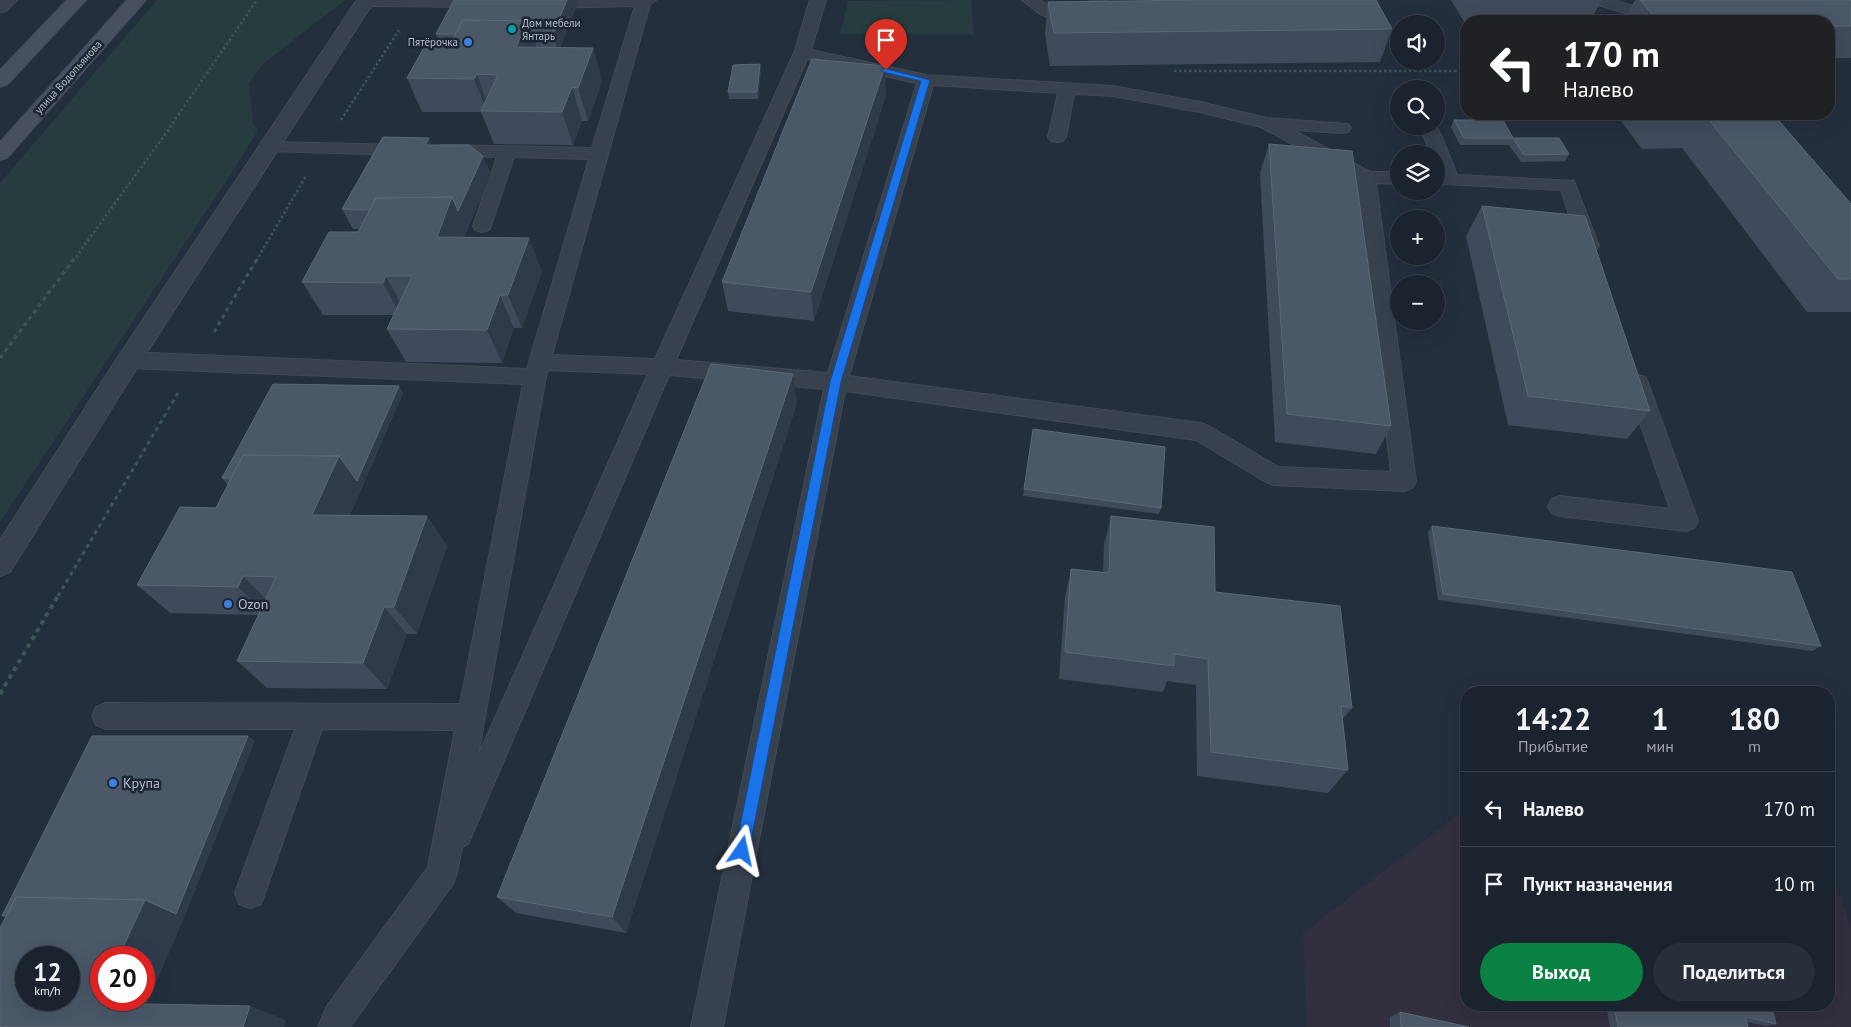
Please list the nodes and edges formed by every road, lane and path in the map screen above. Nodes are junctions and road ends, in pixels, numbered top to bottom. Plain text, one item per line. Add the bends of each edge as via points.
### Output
1 (8, 0) edge
2 (77, 0) edge
3 (137, 0) edge
4 (257, 0) edge
5 (646, 0) edge
6 (818, 0) edge
7 (1030, 0) edge
8 (1596, 0) edge
9 (366, 1) edge
10 (497, 2) edge
11 (527, 3) edge
12 (1100, 6) edge
13 (0, 7) edge
14 (1120, 11) edge
15 (1648, 15) edge
16 (802, 53) junction
17 (926, 80) junction
18 (0, 81) edge
19 (1067, 88) junction
20 (1267, 123) junction
21 (1342, 128) dead end
22 (1057, 137) dead end
23 (269, 147) junction
24 (507, 152) junction
25 (0, 154) edge
26 (600, 154) junction
27 (1366, 177) junction
28 (1390, 178) edge
29 (1445, 179) edge
30 (482, 226) dead end
31 (1594, 260) edge
32 (0, 358) edge
33 (129, 360) junction
34 (1630, 363) edge
35 (662, 367) junction
36 (537, 370) junction
37 (836, 382) junction
38 (1560, 506) dead end
39 (0, 564) edge
40 (106, 716) dead end
41 (313, 716) junction
42 (470, 717) junction
43 (442, 873) junction
44 (250, 893) dead end
45 (334, 1027) edge
46 (707, 1027) edge

1 - 13 street
2 - 18 main road
3 - 25 main road, улица Водопьянова
4 - 32 path via 138,172
5 - 11 lane
5 - 26 lane
6 - 16 lane
7 - 12 lane via 1045,11
8 - 15 lane
9 - 10 lane
9 - 23 street
12 - 14 lane
16 - 17 lane
16 - 35 lane
17 - 19 lane
17 - 37 lane
19 - 20 lane via 1113,91
19 - 22 lane
20 - 21 lane
20 - 27 lane
23 - 24 lane
23 - 33 street
24 - 26 lane
24 - 30 lane
26 - 36 lane
27 - 28 lane
27 - 37 lane via 1404,482 1274,476 1201,432
29 - 31 lane via 1568,185
33 - 36 lane
33 - 39 street
34 - 38 lane via 1686,521
35 - 36 lane
35 - 37 lane
35 - 43 lane
36 - 42 lane
37 - 46 lane
40 - 41 lane
41 - 42 lane
41 - 44 lane
42 - 43 lane
43 - 45 lane

